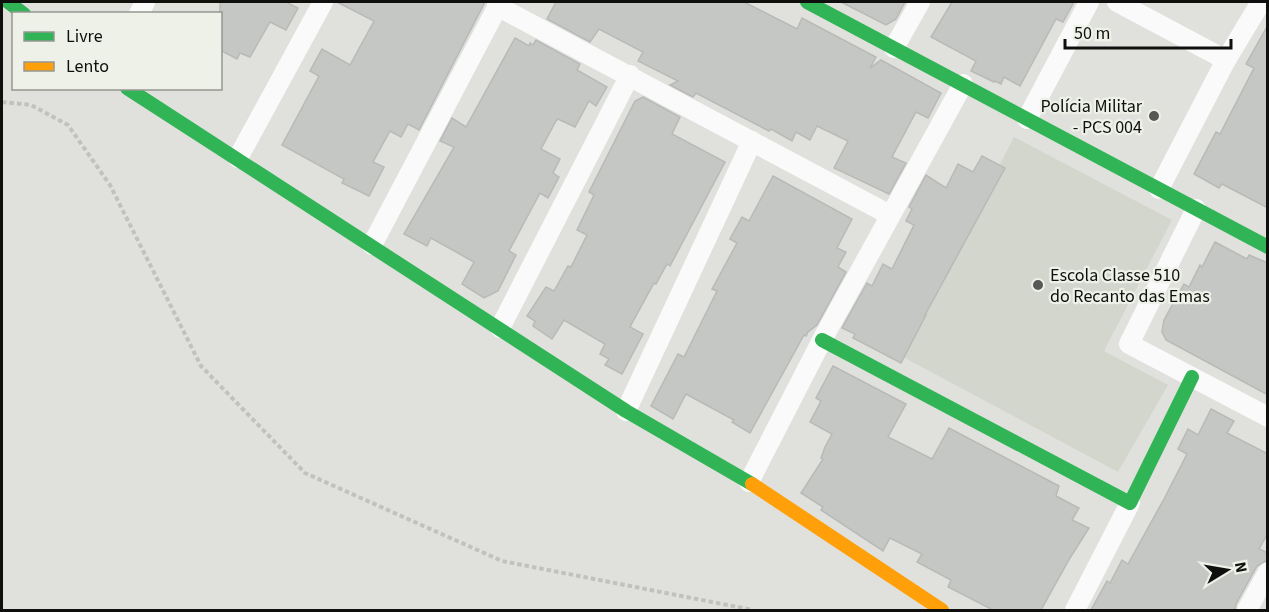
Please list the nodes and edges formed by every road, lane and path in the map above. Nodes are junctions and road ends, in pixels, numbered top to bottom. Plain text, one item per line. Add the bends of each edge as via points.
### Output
1 (8, 2) edge
2 (323, 2) edge
3 (807, 2) edge
4 (920, 2) edge
5 (1089, 2) edge
6 (1117, 2) edge
7 (1261, 2) edge
8 (498, 4) edge
9 (21, 12) edge
10 (894, 48) junction
11 (1226, 60) junction
12 (630, 75) junction
13 (963, 84) junction
14 (130, 90) edge
15 (2, 102) edge
16 (1027, 119) junction
17 (752, 141) junction
18 (238, 158) junction
19 (1159, 189) junction
20 (1196, 209) junction
21 (890, 215) junction
22 (372, 244) junction
23 (1268, 247) edge
24 (500, 328) junction
25 (822, 340) junction
26 (1192, 377) junction
27 (626, 411) junction
28 (1268, 417) edge
29 (749, 482) junction
30 (1130, 503) junction
31 (1268, 572) edge
32 (753, 610) edge
33 (942, 610) edge
34 (1075, 610) edge
35 (1247, 610) edge

1 - 9 street
2 - 18 street
3 - 10 street
4 - 10 street
5 - 16 street
6 - 11 street
7 - 11 street
8 - 12 street
8 - 22 street
10 - 13 street
11 - 19 street
12 - 17 street
12 - 24 street
13 - 16 street
13 - 21 street
14 - 18 street
15 - 32 path via 31,105 68,124 110,185 201,366 305,473 502,561
16 - 19 street
17 - 21 street
17 - 27 street
18 - 22 street
19 - 20 street
20 - 23 street
20 - 26 street via 1129,344
21 - 25 street
22 - 24 street
24 - 27 street
25 - 29 street
25 - 30 street
26 - 28 street
26 - 30 street
27 - 29 street
29 - 33 street
30 - 34 street
31 - 35 street

